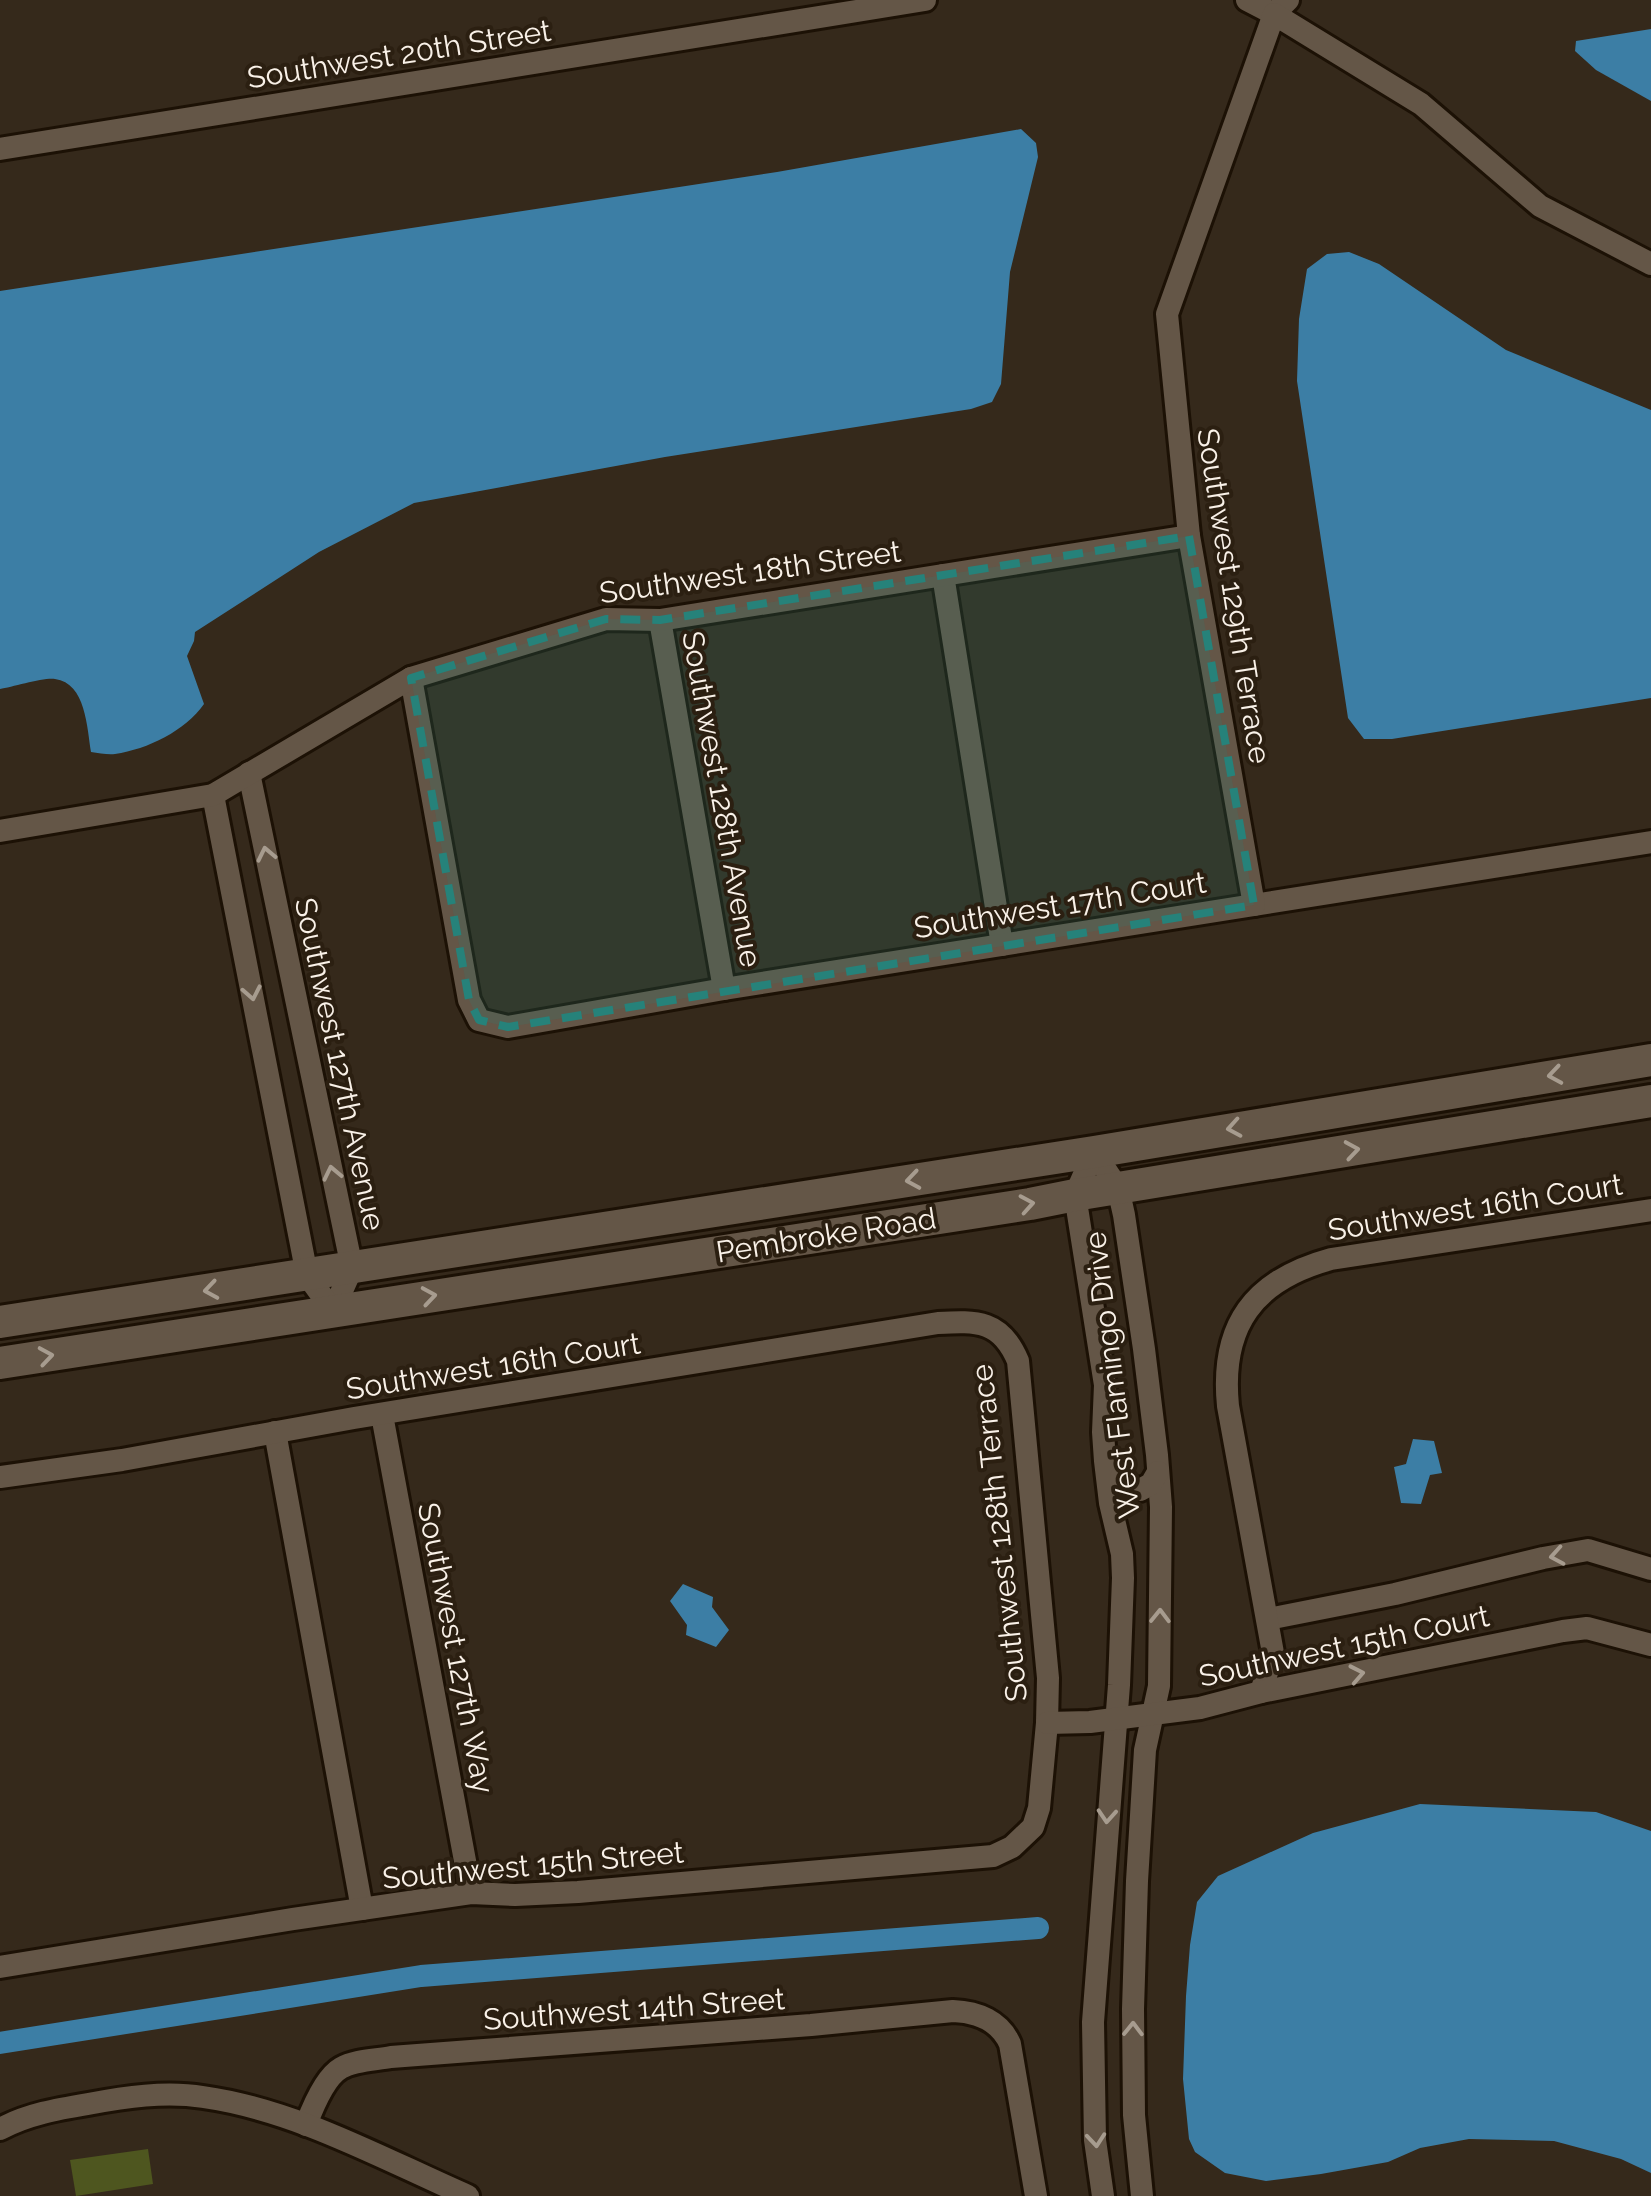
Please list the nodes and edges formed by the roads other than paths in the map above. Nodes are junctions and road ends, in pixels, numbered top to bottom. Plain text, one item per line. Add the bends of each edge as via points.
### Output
1 (925, 0) edge
2 (1247, 0) edge
3 (1281, 7) edge
4 (0, 149) edge
5 (1651, 264) edge
6 (1189, 536) junction
7 (943, 575) junction
8 (660, 620) junction
9 (410, 678) junction
10 (249, 773) junction
11 (213, 795) junction
12 (0, 831) edge
13 (1651, 842) edge
14 (1254, 904) junction
15 (1002, 945) junction
16 (724, 989) junction
17 (1651, 1060) edge
18 (1651, 1100) edge
19 (1094, 1152) junction
20 (1118, 1188) junction
21 (1074, 1195) junction
22 (1651, 1210) edge
23 (352, 1268) junction
24 (307, 1275) junction
25 (333, 1311) junction
26 (0, 1322) edge
27 (994, 1330) joint
28 (0, 1363) edge
29 (1148, 1380) junction
30 (1105, 1385) junction
31 (382, 1415) junction
32 (275, 1432) junction
33 (1158, 1472) junction
34 (0, 1477) edge
35 (1122, 1477) junction
36 (1122, 1554) junction
37 (1651, 1568) edge
38 (1268, 1619) junction
39 (1651, 1645) edge
40 (1261, 1692) junction
41 (1154, 1713) junction
42 (1114, 1718) junction
43 (1047, 1723) junction
44 (1012, 1847) joint
45 (472, 1893) junction
46 (362, 1908) junction
47 (0, 1967) edge
48 (306, 2125) junction
49 (0, 2128) edge
50 (468, 2196) edge
51 (1036, 2196) edge
52 (1104, 2196) edge
53 (1142, 2196) edge

1 - 4 street, Southwest 20th Street
2 - 3 street
3 - 5 street via 1420,104 1540,206
3 - 6 street, Southwest 129th Terrace via 1167,314
6 - 7 street, Southwest 18th Street
6 - 14 street, Southwest 129th Terrace
7 - 8 street, Southwest 18th Street
7 - 15 street
8 - 9 street, Southwest 18th Street via 606,619
8 - 16 street, Southwest 128th Avenue
9 - 10 street, Southwest 18th Street
9 - 16 street, Southwest 17th Court via 468,1000 480,1020 508,1027
10 - 11 street, Southwest 18th Street
23 -> 10 street, Southwest 127th Avenue
11 - 12 street, Southwest 18th Street
11 -> 24 street
13 - 14 street, Southwest 17th Court
14 - 15 street, Southwest 17th Court
15 - 16 street, Southwest 17th Court
17 -> 19 main road, Pembroke Road
20 -> 18 main road, Pembroke Road
19 - 20 street, West Flamingo Drive
19 - 21 street, West Flamingo Drive
19 -> 23 main road, Pembroke Road
20 - 21 main road, Pembroke Road
20 - 29 street, West Flamingo Drive
25 -> 21 main road, Pembroke Road
21 - 30 street, West Flamingo Drive
22 - 38 street, Southwest 16th Court via 1331,1259 1276,1281 1252,1305 1234,1334 1228,1406
23 - 24 main road, Pembroke Road
23 - 25 street, Southwest 127th Avenue
24 - 25 street
24 -> 26 main road, Pembroke Road
28 -> 25 main road, Pembroke Road
27 - 31 street, Southwest 16th Court via 976,1321 938,1324
27 - 43 street, Southwest 128th Terrace via 1018,1361
29 - 30 street
29 - 33 street, West Flamingo Drive
30 - 35 street, West Flamingo Drive
30 - 36 street, West Flamingo Drive via 1105,1461
31 - 32 street, Southwest 16th Court
31 - 45 street, Southwest 127th Way
32 - 34 street, Southwest 16th Court
32 - 46 street
33 - 35 street via 1140,1490
41 -> 33 street, West Flamingo Drive
35 - 36 street, West Flamingo Drive
36 - 42 street, West Flamingo Drive
37 -> 38 street, Southwest 15th Court via 1588,1550
38 - 40 street via 1273,1653
40 -> 39 street, Southwest 15th Court via 1575,1629
40 - 41 street, Southwest 15th Court
41 - 42 street, Southwest 15th Court
53 -> 41 street, West Flamingo Drive via 1133,2026 1142,1792
42 - 43 street, Southwest 15th Court
42 -> 52 street, West Flamingo Drive via 1093,2022 1095,2140
43 - 44 street, Southwest 128th Terrace via 1039,1808 1033,1827
44 - 45 street, Southwest 15th Street via 993,1856 578,1892
45 - 46 street, Southwest 15th Street
46 - 47 street, Southwest 15th Street
48 - 49 street via 199,2096 134,2096 42,2112
48 - 50 street
48 - 51 street, Southwest 14th Street via 330,2078 360,2062 972,2012 1004,2031

